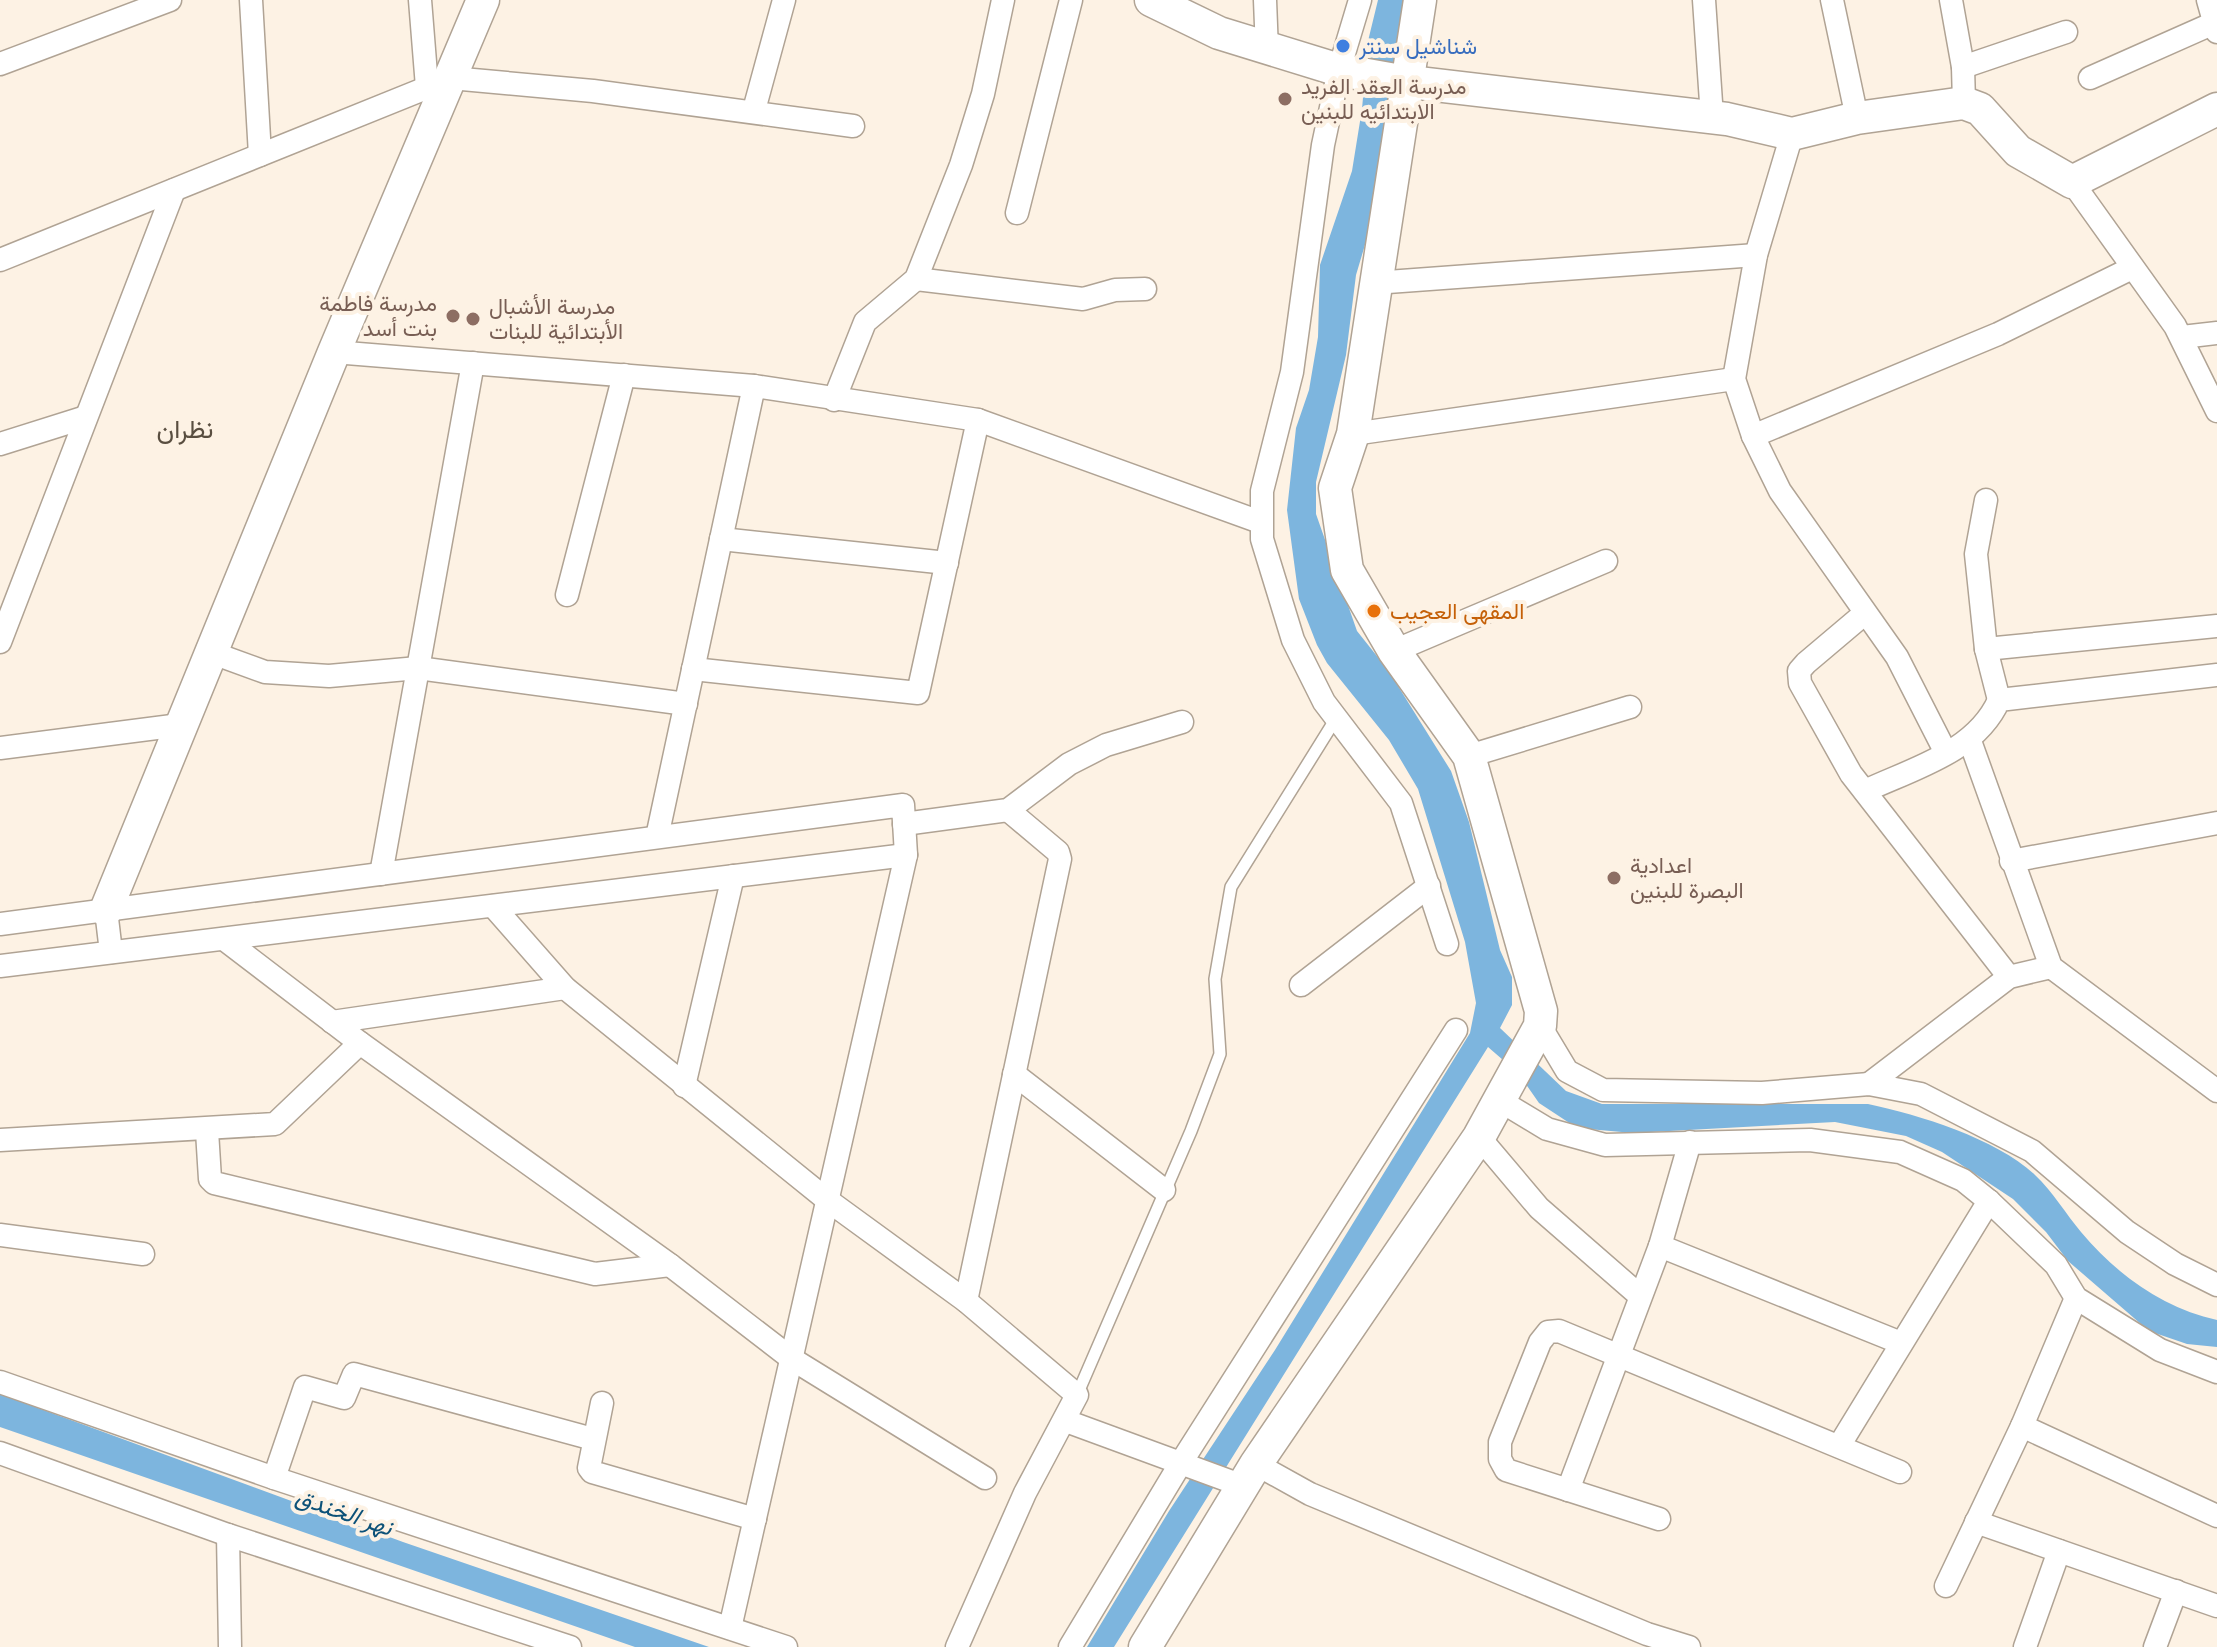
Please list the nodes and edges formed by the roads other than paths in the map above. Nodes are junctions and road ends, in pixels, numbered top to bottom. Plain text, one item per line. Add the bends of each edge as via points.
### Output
1 (170, 0) edge
2 (251, 0) edge
3 (420, 0) edge
4 (483, 0) edge
5 (784, 0) edge
6 (1003, 0) edge
7 (1071, 0) edge
8 (1151, 0) edge
9 (1265, 0) edge
10 (1360, 0) edge
11 (1420, 0) edge
12 (1704, 0) edge
13 (1832, 0) edge
14 (1951, 0) edge
15 (2208, 0) edge
16 (2216, 28) edge
17 (2066, 32) dead end
18 (1267, 51) junction
19 (0, 64) edge
20 (1963, 67) junction
21 (1343, 70) junction
22 (2090, 78) dead end
23 (439, 82) junction
24 (1405, 82) junction
25 (1964, 103) junction
26 (2217, 109) edge
27 (754, 110) junction
28 (1712, 117) junction
29 (1857, 118) junction
30 (853, 126) dead end
31 (1792, 134) junction
32 (260, 155) junction
33 (2072, 182) junction
34 (174, 190) junction
35 (1017, 213) dead end
36 (1756, 255) junction
37 (0, 260) edge
38 (2132, 268) junction
39 (916, 279) junction
40 (1374, 283) junction
41 (1145, 289) dead end
42 (2217, 333) edge
43 (2182, 337) junction
44 (334, 352) junction
45 (473, 363) junction
46 (624, 375) junction
47 (1734, 379) junction
48 (754, 386) junction
49 (834, 400) junction
50 (2217, 411) edge
51 (86, 417) junction
52 (978, 420) junction
53 (1353, 434) junction
54 (1753, 436) junction
55 (0, 444) edge
56 (1986, 500) dead end
57 (1260, 522) junction
58 (721, 539) junction
59 (1606, 561) dead end
60 (947, 563) junction
61 (567, 595) dead end
62 (1864, 614) junction
63 (2217, 626) edge
64 (0, 642) edge
65 (1986, 649) junction
66 (1394, 651) junction
67 (210, 652) junction
68 (418, 668) junction
69 (693, 669) junction
70 (2217, 675) edge
71 (1999, 700) junction
72 (686, 704) junction
73 (1630, 707) dead end
74 (1335, 720) junction
75 (1182, 722) dead end
76 (180, 725) junction
77 (1970, 741) junction
78 (0, 748) edge
79 (1946, 753) junction
80 (1469, 756) junction
81 (1865, 791) junction
82 (1008, 810) junction
83 (904, 814) junction
84 (2217, 823) edge
85 (657, 837) junction
86 (906, 855) junction
87 (2011, 861) junction
88 (381, 874) junction
89 (733, 876) junction
90 (1429, 886) junction
91 (493, 906) junction
92 (106, 910) junction
93 (0, 924) edge
94 (224, 939) junction
95 (1447, 944) dead end
96 (111, 952) junction
97 (0, 966) edge
98 (2051, 967) junction
99 (2009, 977) junction
100 (1301, 985) dead end
101 (565, 988) junction
102 (332, 1022) junction
103 (1456, 1030) dead end
104 (1536, 1034) junction
105 (360, 1043) junction
106 (1014, 1074) junction
107 (2213, 1082) edge
108 (1869, 1084) junction
109 (684, 1086) junction
110 (1505, 1088) junction
111 (207, 1131) junction
112 (1479, 1137) junction
113 (0, 1140) edge
114 (1690, 1142) junction
115 (1164, 1190) junction
116 (826, 1199) junction
117 (1989, 1201) junction
118 (0, 1235) edge
119 (1660, 1246) junction
120 (143, 1254) dead end
121 (670, 1265) junction
122 (2217, 1285) edge
123 (1640, 1296) junction
124 (2076, 1298) junction
125 (966, 1301) junction
126 (1901, 1343) junction
127 (1618, 1355) junction
128 (792, 1359) junction
129 (2217, 1372) edge
130 (0, 1382) edge
131 (1077, 1395) junction
132 (602, 1403) dead end
133 (1066, 1421) junction
134 (2022, 1426) junction
135 (593, 1439) junction
136 (1839, 1446) junction
137 (0, 1453) edge
138 (1186, 1462) junction
139 (1900, 1472) dead end
140 (1244, 1477) junction
141 (274, 1478) junction
142 (985, 1478) dead end
143 (1568, 1490) junction
144 (2217, 1516) edge
145 (755, 1519) junction
146 (1659, 1519) dead end
147 (1976, 1522) junction
148 (228, 1535) junction
149 (2059, 1551) junction
150 (1946, 1586) dead end
151 (2176, 1591) junction
152 (2217, 1606) edge
153 (730, 1628) junction
154 (230, 1647) edge
155 (570, 1647) edge
156 (786, 1647) edge
157 (957, 1647) edge
158 (1070, 1647) edge
159 (1145, 1647) edge
160 (1689, 1647) edge
161 (2025, 1647) edge
162 (2155, 1647) edge

1 - 19 street
2 - 32 street
3 - 23 street
4 - 23 street
5 - 27 street
6 - 39 street via 974,123
7 - 35 street
8 - 18 street
9 - 18 street
10 - 21 street
11 - 24 street
12 - 28 street
13 - 29 street
14 - 20 street
15 - 16 street
16 - 22 street
17 - 20 street
18 - 21 street
20 - 25 street
21 - 24 street
21 - 57 street via 1323,145 1292,372 1262,491
23 - 27 street
23 - 32 street
23 - 44 street
24 - 28 street
24 - 40 street
25 - 29 street
25 - 33 street via 1980,109 2018,151
26 - 33 street
27 - 30 street
28 - 31 street
29 - 31 street
31 - 36 street
32 - 34 street
33 - 38 street
34 - 37 street
34 - 51 street
36 - 40 street
36 - 47 street
38 - 43 street
38 - 54 street via 1998,334
39 - 41 street via 1083,299
39 - 49 street via 865,322
40 - 53 street
42 - 43 street
43 - 50 street
44 - 45 street
44 - 67 street
45 - 46 street
45 - 68 street
46 - 48 street
46 - 61 street
47 - 53 street
47 - 54 street
48 - 49 street
48 - 58 street
49 - 52 street
51 - 55 street
51 - 64 street
52 - 57 street
52 - 60 street
53 - 66 street via 1335,488 1347,570
54 - 62 street via 1780,491
56 - 65 street via 1976,554
57 - 74 street via 1293,640
58 - 60 street
58 - 69 street
59 - 66 street
60 - 69 street via 918,693
62 - 79 street via 1897,657
62 - 81 street via 1799,671 1800,683
63 - 65 street
65 - 71 street
66 - 80 street
67 - 68 street via 278,673 329,676
67 - 76 street
68 - 72 street
68 - 88 street
69 - 72 street
70 - 71 street
71 - 77 street via 1989,722
72 - 85 street
73 - 80 street
74 - 90 street via 1401,803
74 - 115 lane via 1231,887 1215,979 1220,1054
75 - 82 street via 1106,745 1069,764
76 - 78 street
76 - 92 street
77 - 79 street
77 - 87 street
79 - 81 street
80 - 104 street via 1541,1011
81 - 99 street
82 - 83 street
82 - 106 street via 1060,859
83 - 85 street
83 - 86 street
84 - 87 street
85 - 88 street
86 - 89 street
86 - 116 street
87 - 98 street
88 - 92 street
89 - 91 street
89 - 109 street
90 - 95 street
90 - 100 street
91 - 94 street
91 - 101 street
92 - 93 street
92 - 96 street
94 - 96 street
94 - 102 street
96 - 97 street
98 - 99 street
98 - 107 street
99 - 108 street
101 - 102 street
101 - 109 street
102 - 105 street
103 - 138 street
104 - 108 street via 1567,1071 1603,1090 1762,1093
104 - 110 street
105 - 111 street via 278,1122
105 - 121 street
106 - 115 street
106 - 125 street
108 - 122 street via 1921,1094 2032,1151 2127,1232
109 - 116 street
110 - 112 street
110 - 114 street via 1547,1129 1578,1139 1605,1145
111 - 113 street
111 - 121 street via 214,1183 597,1275
112 - 123 street via 1539,1208
112 - 140 street
114 - 117 street via 1810,1140 1900,1152 1963,1180
114 - 119 street
115 - 131 lane
116 - 125 street
116 - 128 street
117 - 124 street via 2056,1265
117 - 126 street
118 - 120 street
119 - 123 street
119 - 126 street
121 - 128 street
123 - 127 street
124 - 129 street via 2160,1350
124 - 134 street
125 - 131 street
126 - 136 street
127 - 136 street
127 - 143 street
127 - 143 street via 1559,1331 1548,1332 1500,1442 1506,1470
128 - 142 street
128 - 145 street
130 - 141 street
131 - 133 street
132 - 135 street
133 - 138 street
133 - 157 street via 1025,1493
134 - 144 street
134 - 147 street
135 - 141 street via 354,1374 344,1398 305,1387
135 - 145 street via 592,1472
136 - 139 street
137 - 148 street
138 - 140 street
138 - 158 street
140 - 159 street
140 - 160 street via 1310,1494
141 - 153 street
143 - 146 street
145 - 153 street
147 - 149 street
147 - 150 street
148 - 154 street
148 - 155 street
149 - 151 street
149 - 161 street
151 - 152 street
151 - 162 street
153 - 156 street

